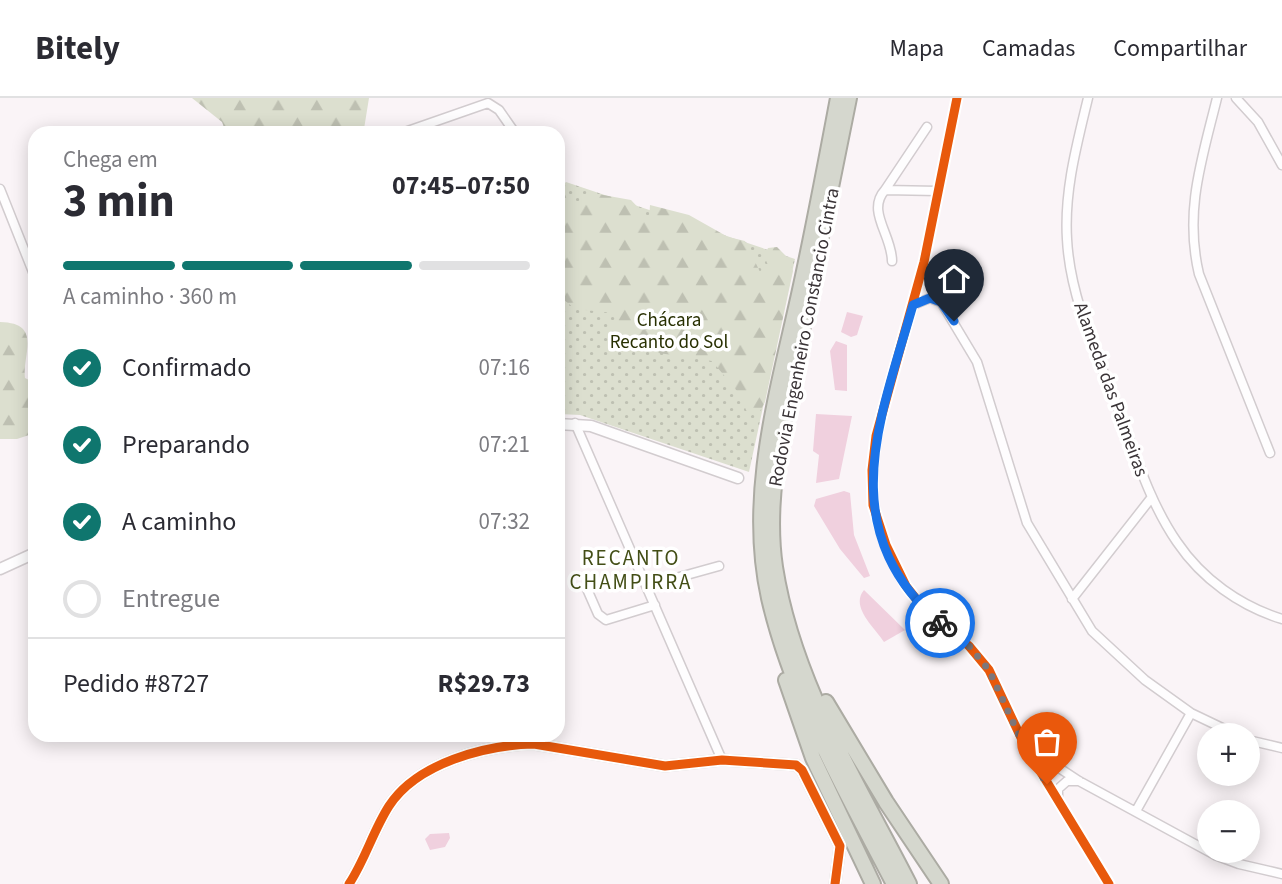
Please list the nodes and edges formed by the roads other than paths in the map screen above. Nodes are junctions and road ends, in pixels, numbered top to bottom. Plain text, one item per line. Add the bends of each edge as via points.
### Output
1 (838, 98) edge
2 (849, 98) edge
3 (957, 98) edge
4 (1088, 98) edge
5 (1217, 98) edge
6 (1236, 98) edge
7 (422, 126) edge
8 (510, 126) edge
9 (927, 127) dead end
10 (1282, 165) edge
11 (0, 189) edge
12 (885, 190) junction
13 (938, 191) junction
14 (28, 259) edge
15 (892, 261) dead end
16 (924, 262) junction
17 (941, 302) junction
18 (913, 305) junction
19 (565, 424) edge
20 (575, 424) junction
21 (1270, 453) dead end
22 (738, 478) dead end
23 (1152, 497) junction
24 (28, 556) edge
25 (719, 566) dead end
26 (0, 569) edge
27 (647, 586) junction
28 (587, 589) dead end
29 (1072, 599) junction
30 (655, 604) junction
31 (1282, 620) edge
32 (781, 621) junction
33 (1191, 713) junction
34 (1212, 723) edge
35 (1260, 743) edge
36 (1024, 746) junction
37 (1282, 748) edge
38 (722, 760) junction
39 (1079, 780) junction
40 (1058, 803) junction
41 (1136, 811) junction
42 (1282, 874) edge
43 (349, 884) edge
44 (835, 884) edge
45 (873, 884) edge
46 (894, 884) edge
47 (909, 884) edge
48 (941, 884) edge
49 (1109, 884) edge

1 - 32 highway, Rodovia Engenheiro Constancio Cintra via 763,472 762,557
2 - 32 highway, Rodovia Engenheiro Constancio Cintra via 774,481
3 - 13 street
4 - 23 street, Alameda das Palmeiras via 1069,189 1069,260 1097,354
5 - 21 street via 1194,196 1194,251
6 - 10 street via 1258,122
7 - 8 street via 488,103
9 - 12 street
11 - 14 street
12 - 13 street
12 - 15 street via 877,211 889,237
13 - 16 street
16 - 17 street
16 - 18 street
17 - 18 street via 930,298
17 - 29 street via 977,362 1027,523
18 - 36 street via 876,436 873,505 906,586 989,670
19 - 20 street
20 - 22 street
20 - 27 street
23 - 29 street
23 - 31 street, Alameda das Palmeiras via 1178,543 1214,583
24 - 26 street
25 - 27 street
27 - 30 street
28 - 30 street via 598,614 606,620
29 - 33 street via 1104,645
30 - 38 street
32 - 45 highway via 779,656 803,732
32 - 46 highway, Rodovia Engenheiro Constancio Cintra via 812,719
32 - 47 highway, Rodovia Engenheiro Constancio Cintra via 806,681
32 - 48 highway via 840,727
33 - 34 street
33 - 41 street
35 - 37 street
36 - 39 street
36 - 40 street
38 - 43 street via 665,766 534,744 467,757 420,776 399,793
38 - 44 street via 788,762 802,769 840,846
39 - 40 street via 1061,786
39 - 41 street
40 - 49 street
41 - 42 street via 1215,855

